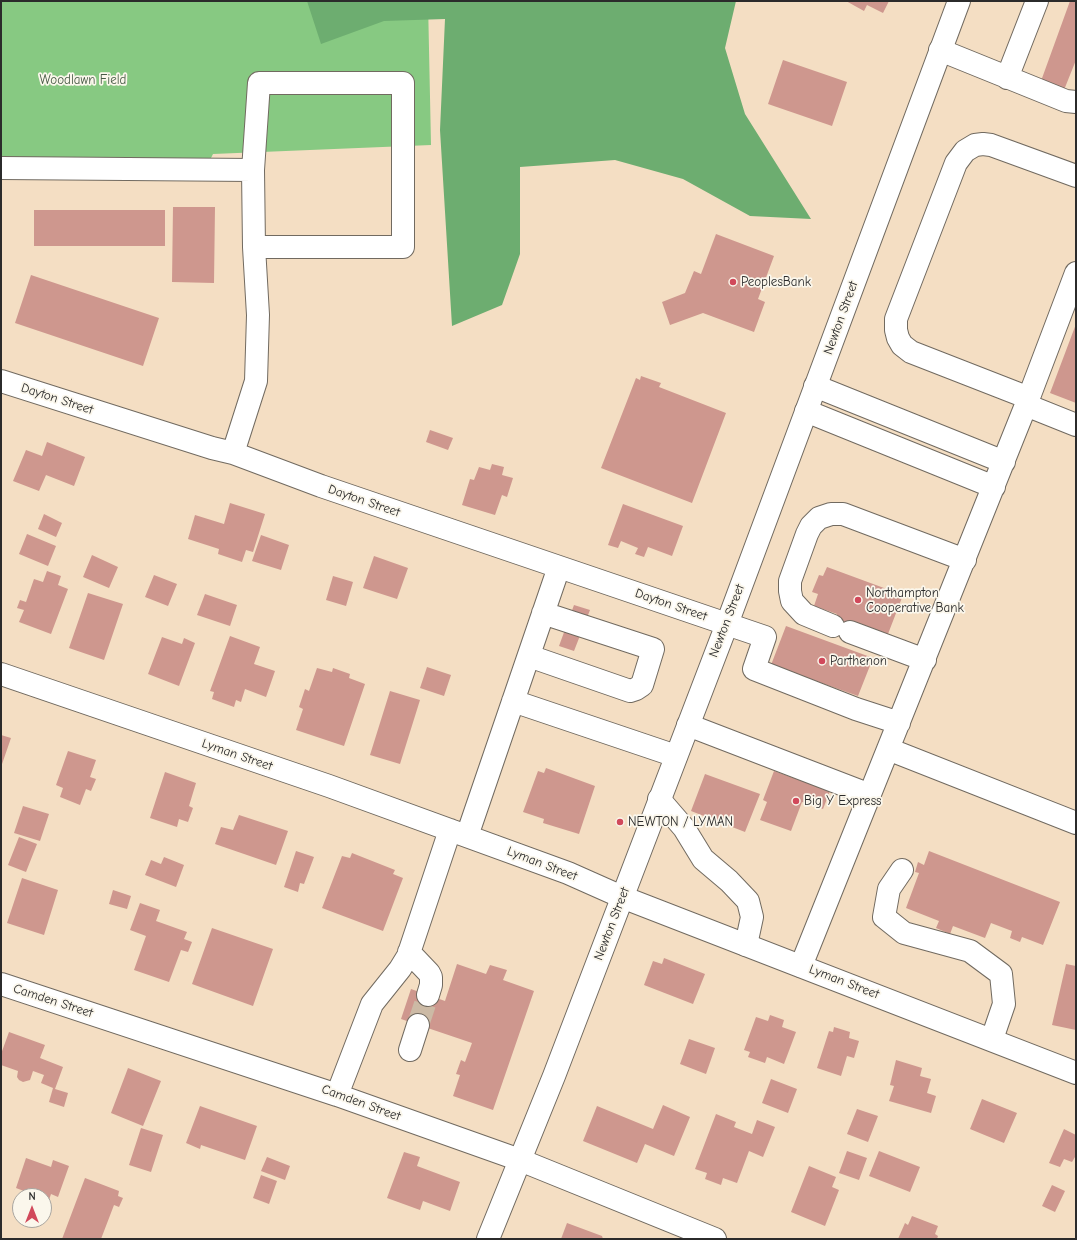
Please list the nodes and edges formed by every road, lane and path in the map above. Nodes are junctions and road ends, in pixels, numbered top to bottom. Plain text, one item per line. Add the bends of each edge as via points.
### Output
1 (959, 1) edge
2 (1037, 1) edge
3 (940, 50) junction
4 (1007, 78) junction
5 (1076, 102) edge
6 (1, 168) edge
7 (253, 170) junction
8 (1076, 176) edge
9 (254, 247) junction
10 (1076, 273) edge
11 (1, 381) edge
12 (815, 386) junction
13 (1028, 402) junction
14 (806, 411) junction
15 (1076, 425) edge
16 (233, 453) junction
17 (1004, 462) junction
18 (994, 487) junction
19 (965, 560) junction
20 (559, 567) junction
21 (543, 613) junction
22 (727, 624) junction
23 (529, 656) junction
24 (924, 660) junction
25 (1, 674) edge
26 (513, 701) junction
27 (899, 723) junction
28 (688, 725) junction
29 (888, 749) junction
30 (676, 756) junction
31 (870, 795) junction
32 (659, 799) junction
33 (1076, 823) edge
34 (459, 833) junction
35 (902, 870) dead end
36 (622, 897) junction
37 (746, 945) junction
38 (409, 952) junction
39 (801, 966) junction
40 (1, 984) edge
41 (428, 995) tunnel mouth
42 (418, 1025) tunnel mouth
43 (992, 1039) junction
44 (410, 1050) dead end
45 (1076, 1073) edge
46 (337, 1095) junction
47 (520, 1160) junction
48 (488, 1239) edge
49 (715, 1239) edge

1 - 3 street, Newton Street
2 - 4 street
3 - 4 street
3 - 12 street, Newton Street
4 - 5 street via 1066,101
6 - 7 street
7 - 9 street
7 - 9 street via 260,83 403,83 403,247
8 - 13 street via 987,144 975,145 965,151 956,163 896,318 898,338 911,352
9 - 16 street via 258,315 256,381
10 - 13 street
11 - 16 street, Dayton Street
12 - 14 street, Newton Street
12 - 17 street
13 - 15 street
13 - 17 street
14 - 18 street
14 - 22 street, Newton Street
16 - 20 street, Dayton Street via 321,486
17 - 18 street
18 - 19 street
19 - 24 street
19 - 24 street via 847,515 827,514 811,526 789,586 798,608 808,617
20 - 21 street
20 - 22 street, Dayton Street
21 - 23 street
21 - 23 street via 654,648 642,685 630,690
22 - 27 street, Dayton Street via 765,638 754,669
22 - 28 street, Newton Street
23 - 26 street
24 - 27 street
25 - 34 street, Lyman Street
26 - 30 street
26 - 34 street
27 - 29 street
28 - 30 street, Newton Street
28 - 31 street
29 - 31 street
29 - 33 street
30 - 32 street, Newton Street
31 - 39 street
32 - 36 street, Newton Street
32 - 37 street via 684,828 703,859 748,901 752,917
34 - 36 street, Lyman Street via 568,873
34 - 38 street
35 - 43 street via 889,889 884,917 904,933 970,951 1001,974 1004,1004
36 - 37 street, Lyman Street
36 - 47 street, Newton Street
37 - 39 street, Lyman Street
38 - 41 street via 431,977
38 - 46 street via 400,969 372,1004
39 - 43 street, Lyman Street
40 - 46 street, Camden Street
42 - 44 street
43 - 45 street, Lyman Street
46 - 47 street, Camden Street
47 - 48 street, Newton Street
47 - 49 street, Camden Street

